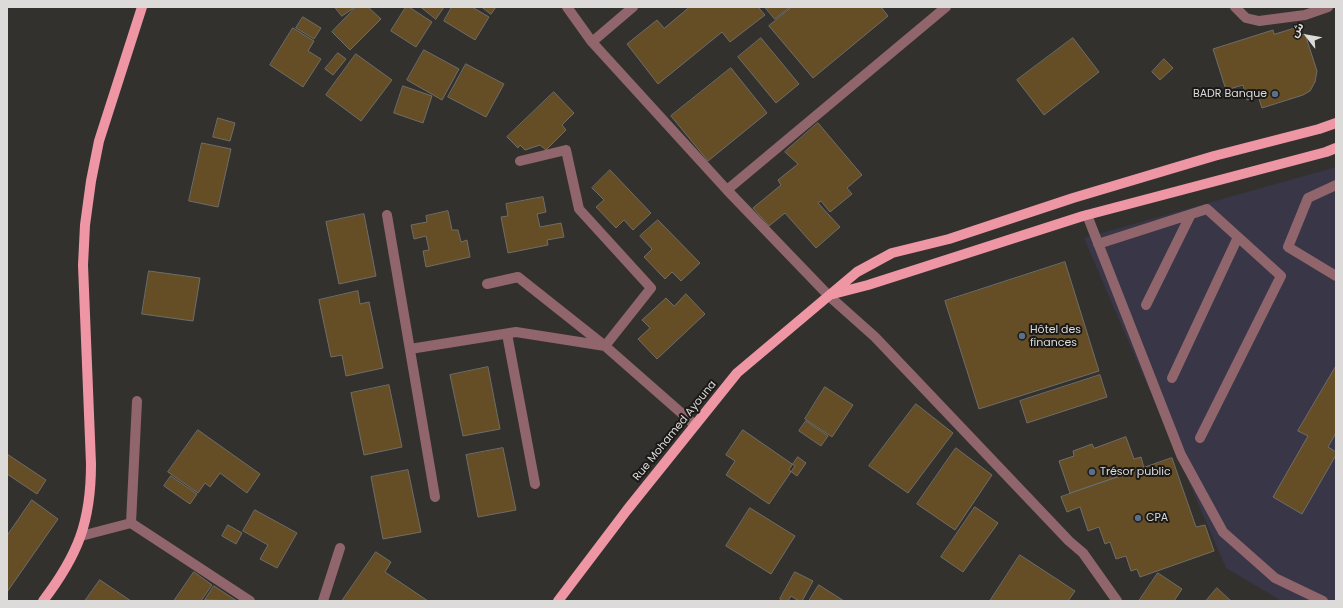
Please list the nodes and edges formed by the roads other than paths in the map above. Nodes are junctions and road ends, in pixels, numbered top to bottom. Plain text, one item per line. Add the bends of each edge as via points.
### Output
1 (142, 7) edge
2 (566, 7) edge
3 (634, 7) edge
4 (946, 7) edge
5 (1235, 7) edge
6 (1328, 7) edge
7 (592, 42) junction
8 (1336, 123) edge
9 (1336, 148) edge
10 (520, 161) dead end
11 (1336, 185) edge
12 (727, 190) junction
13 (1191, 214) junction
14 (387, 215) dead end
15 (1088, 215) junction
16 (1238, 237) junction
17 (1098, 244) junction
18 (1336, 276) edge
19 (487, 284) dead end
20 (829, 296) junction
21 (1146, 305) dead end
22 (507, 334) junction
23 (605, 346) junction
24 (410, 349) junction
25 (1172, 378) dead end
26 (137, 401) dead end
27 (695, 426) junction
28 (1200, 438) dead end
29 (535, 484) dead end
30 (435, 497) dead end
31 (132, 523) junction
32 (81, 536) junction
33 (340, 548) dead end
34 (43, 601) edge
35 (250, 601) edge
36 (324, 601) edge
37 (558, 601) edge
38 (1117, 601) edge
39 (1323, 601) edge

1 - 32 main road via 100,141 85,226 83,265 91,487
2 - 7 street
3 - 7 street
4 - 12 street
5 - 6 street via 1246,18 1259,21 1305,15
7 - 12 street
8 - 20 main road, Rue Mohamed Ayouna via 1214,156 1073,198 949,239 892,253 857,272
9 - 15 main road
10 - 23 street via 566,150 579,209 651,288
11 - 18 street via 1308,198 1288,247
12 - 20 street
13 - 16 street via 1207,209
13 - 17 street
13 - 21 street
14 - 24 street
15 - 17 street
15 - 20 main road
16 - 25 street
16 - 28 street via 1281,276
17 - 39 street via 1181,455 1223,532 1276,578
19 - 23 street via 518,277
20 - 27 main road, Rue Mohamed Ayouna via 737,373
20 - 38 street via 875,338 1083,553
22 - 23 street via 516,332
22 - 24 street
22 - 29 street
23 - 27 street
24 - 30 street
26 - 31 street
27 - 37 main road, Rue Mohamed Ayouna
31 - 32 street
31 - 35 street
32 - 34 main road via 70,561
33 - 36 street

